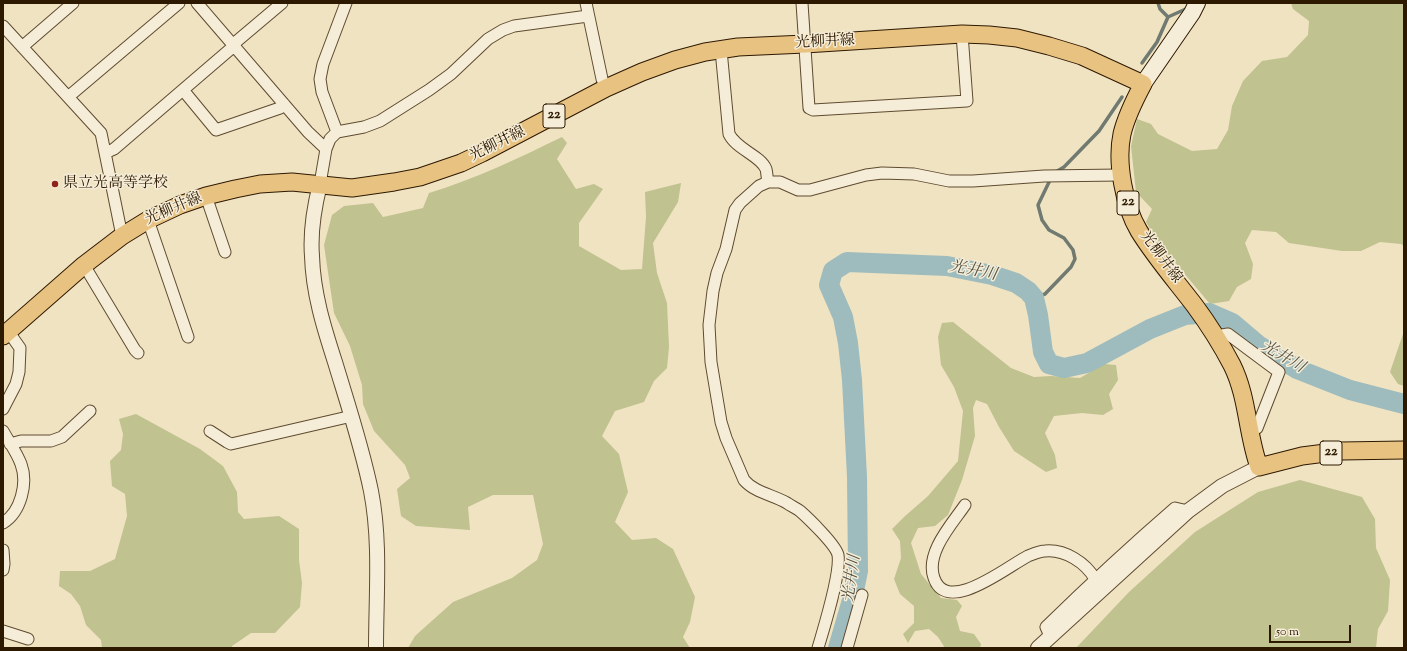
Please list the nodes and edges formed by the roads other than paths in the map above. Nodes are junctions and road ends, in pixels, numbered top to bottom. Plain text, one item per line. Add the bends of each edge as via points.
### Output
1 (73, 3) edge
2 (179, 3) edge
3 (197, 3) edge
4 (282, 3) edge
5 (346, 3) edge
6 (586, 3) edge
7 (802, 3) edge
8 (1197, 3) edge
9 (588, 16) junction
10 (3, 26) edge
11 (962, 34) junction
12 (805, 44) junction
13 (234, 46) junction
14 (22, 47) junction
15 (721, 50) junction
16 (1143, 84) junction
17 (606, 88) junction
18 (183, 90) junction
19 (68, 97) junction
20 (284, 104) junction
21 (337, 132) junction
22 (326, 149) junction
23 (105, 152) junction
24 (1120, 175) junction
25 (768, 182) junction
26 (320, 184) junction
27 (206, 196) junction
28 (148, 220) junction
29 (122, 236) junction
30 (225, 252) dead end
31 (84, 265) junction
32 (5, 333) edge
33 (1216, 336) junction
34 (188, 337) dead end
35 (138, 353) dead end
36 (3, 409) edge
37 (90, 411) dead end
38 (352, 416) junction
39 (210, 430) dead end
40 (3, 432) edge
41 (1251, 432) junction
42 (10, 444) junction
43 (1404, 450) edge
44 (1260, 467) junction
45 (965, 505) dead end
46 (1188, 511) junction
47 (3, 523) edge
48 (3, 550) edge
49 (3, 570) edge
50 (1095, 580) junction
51 (862, 594) dead end
52 (3, 631) edge
53 (1050, 636) junction
54 (28, 639) dead end
55 (376, 648) edge
56 (818, 648) edge
57 (847, 648) edge
58 (1038, 648) edge

1 - 14 street
2 - 19 street
3 - 13 street
4 - 13 street
5 - 21 street via 323,64 320,79 322,92
6 - 9 street
7 - 12 street
8 - 16 main road
9 - 17 street
9 - 21 street via 514,26 503,30 488,39 451,74 380,121
10 - 14 street
11 - 12 main road, 光柳井線 / 22
11 - 12 street via 967,101 908,105 813,110 809,108
11 - 16 main road, 光柳井線 / 22 via 1018,38 1048,46 1082,56
12 - 15 main road, 光柳井線 / 22
13 - 18 street
13 - 20 street
14 - 19 street
15 - 17 main road, 光柳井線 / 22 via 675,60
15 - 25 street via 729,134 740,148 765,167
16 - 24 main road, 光柳井線 / 22 via 1122,133
17 - 26 main road, 光柳井線 / 22 via 482,153 420,177 352,188
18 - 20 street via 216,130 280,108
18 - 23 street via 114,149
19 - 23 street via 101,133
20 - 22 street
21 - 22 street via 330,139
22 - 26 street
23 - 29 street
24 - 25 street via 949,181 914,174 882,173 810,190 798,190 780,182
24 - 33 main road, 光柳井線 / 22 via 1138,229
25 - 56 street via 759,186 735,210 711,300 711,362 721,422 744,480 749,486 800,511 838,553 834,584
26 - 27 main road, 光柳井線 / 22 via 260,184
26 - 38 street via 312,231 315,284 321,316
27 - 28 main road, 光柳井線 / 22
27 - 30 street
28 - 29 main road, 光柳井線 / 22
28 - 34 street
29 - 31 main road, 光柳井線 / 22
31 - 32 main road, 光柳井線 / 22
31 - 35 street
32 - 36 street via 20,348 16,384
33 - 41 main road, 光柳井線 / 22 via 1233,367
33 - 41 street via 1228,334 1279,372 1257,428
37 - 42 street via 62,437
38 - 39 street via 231,444
38 - 55 street via 371,491 375,520
40 - 42 street
41 - 44 main road, 光柳井線 / 22
42 - 47 street via 23,470 24,484 16,510
43 - 44 main road, 22 via 1302,456
44 - 46 street via 1222,486
45 - 50 street via 943,536 932,564 936,583 943,590 966,590 987,581 1028,556 1045,551 1062,552 1078,561
46 - 50 street via 1175,508
46 - 53 street
48 - 49 street
50 - 53 street via 1046,627
51 - 57 street
52 - 54 street
53 - 58 street

